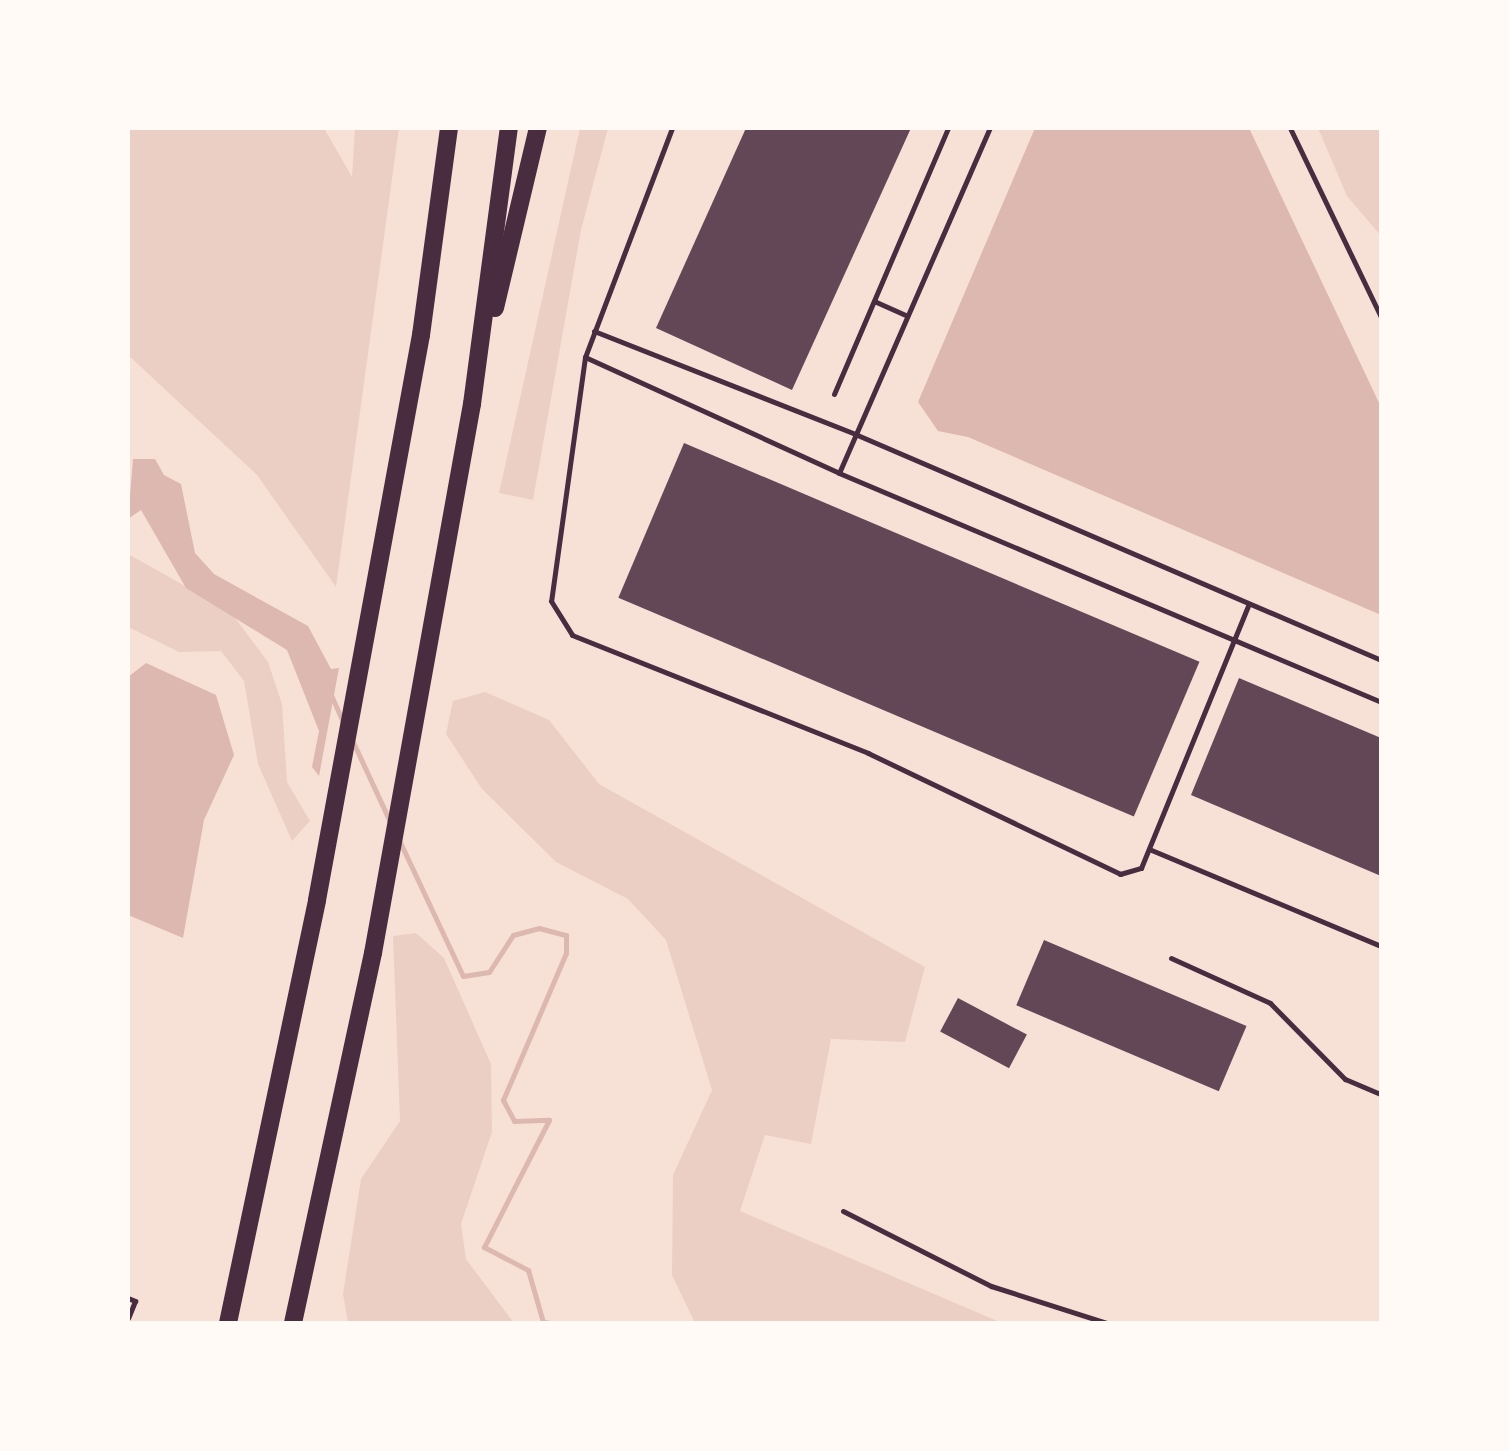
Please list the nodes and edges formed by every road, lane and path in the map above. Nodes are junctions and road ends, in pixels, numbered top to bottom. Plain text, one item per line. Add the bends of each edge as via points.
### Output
1 (435, 128) edge
2 (449, 128) edge
3 (509, 128) edge
4 (538, 128) edge
5 (672, 128) edge
6 (948, 128) edge
7 (990, 128) edge
8 (1290, 128) edge
9 (434, 237) junction
10 (874, 301) junction
11 (906, 315) junction
12 (1381, 317) edge
13 (594, 331) junction
14 (585, 357) junction
15 (834, 394) dead end
16 (472, 404) junction
17 (855, 434) junction
18 (839, 473) junction
19 (1248, 606) junction
20 (1235, 641) junction
21 (1381, 660) edge
22 (1381, 702) edge
23 (1149, 849) junction
24 (1381, 946) edge
25 (1171, 958) dead end
26 (1381, 1094) edge
27 (843, 1211) dead end
28 (128, 1298) edge
29 (128, 1318) edge
30 (228, 1323) edge
31 (293, 1323) edge
32 (1107, 1323) edge

1 - 9 highway
2 - 9 highway
3 - 16 highway
4 - 16 highway
5 - 13 lane
6 - 10 lane
7 - 11 lane
8 - 12 lane
9 - 30 highway via 317,900
10 - 11 lane
10 - 15 lane
11 - 17 lane
13 - 14 lane
13 - 17 lane
14 - 18 lane
14 - 23 lane via 551,601 572,635 868,753 1120,874 1141,868
16 - 31 highway via 373,953
17 - 18 lane
17 - 19 lane
18 - 20 lane
19 - 20 lane
19 - 21 lane
20 - 22 lane
20 - 23 lane
23 - 24 lane
25 - 26 lane via 1270,1003 1345,1079
27 - 32 lane via 991,1286
28 - 29 lane via 135,1301

